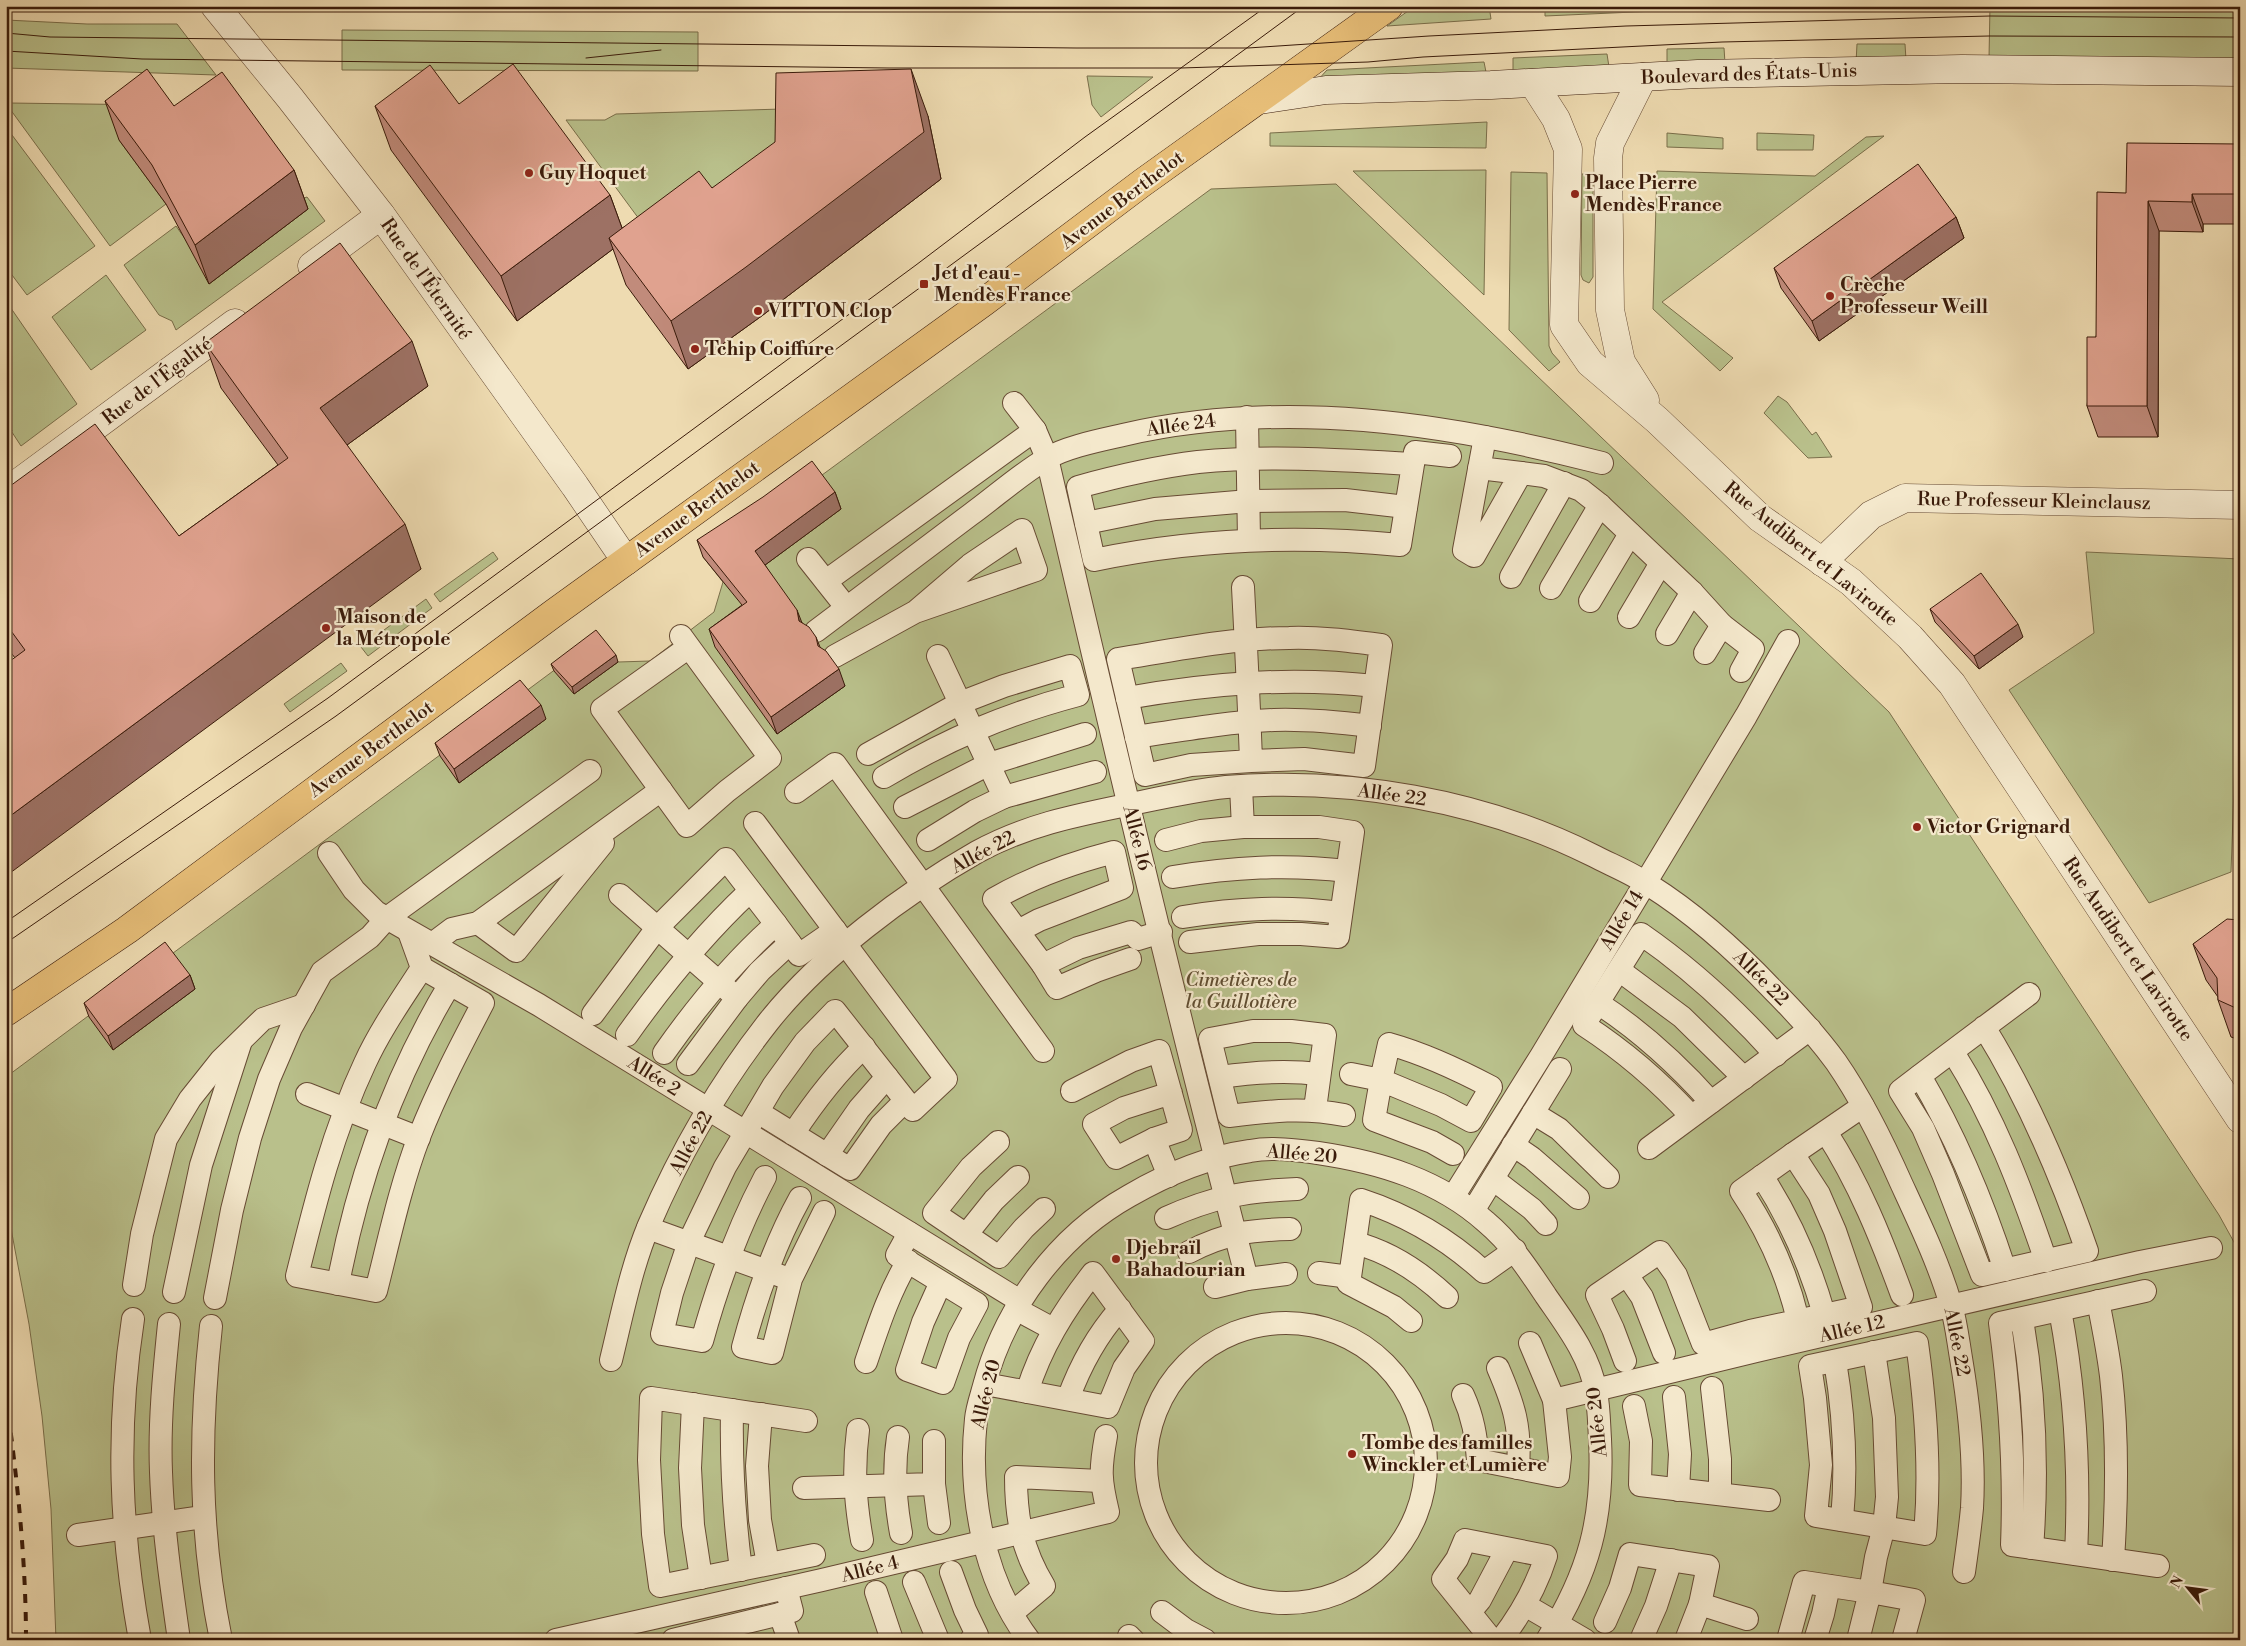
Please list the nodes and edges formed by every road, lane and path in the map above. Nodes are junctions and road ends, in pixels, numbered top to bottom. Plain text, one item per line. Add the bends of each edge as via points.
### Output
1 (215, 6) edge
2 (1389, 6) edge
3 (2240, 72) edge
4 (1643, 77) junction
5 (1533, 83) junction
6 (1259, 100) junction
7 (381, 215) junction
8 (289, 283) edge
9 (257, 307) edge
10 (1014, 403) dead end
11 (1247, 417) junction
12 (1657, 420) junction
13 (1035, 430) junction
14 (1485, 437) junction
15 (1450, 456) dead end
16 (1047, 458) junction
17 (1248, 460) junction
18 (1602, 463) dead end
19 (1412, 464) junction
20 (1479, 468) junction
21 (1521, 473) junction
22 (1564, 483) junction
23 (6, 492) edge
24 (1248, 501) junction
25 (1600, 505) junction
26 (2240, 505) edge
27 (1406, 507) junction
28 (1086, 523) junction
29 (1630, 534) junction
30 (1249, 540) junction
31 (808, 559) dead end
32 (626, 561) junction
33 (1822, 562) junction
34 (1661, 563) junction
35 (1511, 577) dead end
36 (826, 581) junction
37 (1243, 587) dead end
38 (1551, 588) dead end
39 (1692, 592) junction
40 (1590, 601) dead end
41 (846, 607) junction
42 (916, 612) junction
43 (1629, 617) dead end
44 (1722, 625) junction
45 (816, 631) dead end
46 (1667, 634) dead end
47 (1245, 640) junction
48 (1788, 641) dead end
49 (1705, 653) dead end
50 (835, 656) dead end
51 (938, 656) dead end
52 (1741, 671) dead end
53 (1247, 682) junction
54 (1375, 686) junction
55 (1127, 698) junction
56 (960, 702) junction
57 (1250, 722) junction
58 (1370, 726) junction
59 (973, 729) junction
60 (1085, 734) dead end
61 (1136, 737) junction
62 (868, 754) dead end
63 (1251, 761) junction
64 (989, 764) junction
65 (590, 771) dead end
66 (1094, 772) dead end
67 (884, 777) dead end
68 (1241, 787) junction
69 (661, 790) junction
70 (796, 792) dead end
71 (1004, 797) junction
72 (1128, 804) junction
73 (905, 807) dead end
74 (755, 823) dead end
75 (1243, 827) junction
76 (599, 837) junction
77 (928, 840) dead end
78 (1166, 840) dead end
79 (328, 853) dead end
80 (1347, 871) junction
81 (1173, 877) dead end
82 (538, 882) junction
83 (1645, 882) junction
84 (924, 886) junction
85 (750, 891) junction
86 (620, 895) dead end
87 (514, 898) junction
88 (558, 900) junction
89 (1341, 913) junction
90 (1183, 917) dead end
91 (387, 918) junction
92 (540, 922) junction
93 (478, 923) junction
94 (776, 924) junction
95 (657, 928) junction
96 (1018, 931) junction
97 (409, 932) junction
98 (1161, 932) junction
99 (841, 937) junction
100 (1190, 942) dead end
101 (790, 943) junction
102 (432, 944) junction
103 (688, 956) junction
104 (1130, 959) dead end
105 (1043, 965) junction
106 (422, 968) junction
107 (1619, 970) junction
108 (719, 982) junction
109 (450, 984) junction
110 (42, 987) junction
111 (2029, 994) dead end
112 (6, 996) edge
113 (736, 998) junction
114 (1598, 1003) junction
115 (304, 1005) junction
116 (6, 1012) edge
117 (593, 1014) dead end
118 (1984, 1027) junction
119 (1810, 1029) junction
120 (627, 1035) dead end
121 (242, 1040) junction
122 (864, 1047) junction
123 (1043, 1052) dead end
124 (1952, 1052) junction
125 (664, 1053) dead end
126 (1776, 1055) junction
127 (688, 1064) dead end
128 (1560, 1069) dead end
129 (1319, 1074) junction
130 (1351, 1074) dead end
131 (887, 1078) junction
132 (1220, 1078) junction
133 (1744, 1078) junction
134 (1381, 1080) junction
135 (1072, 1091) dead end
136 (1170, 1093) junction
137 (307, 1094) dead end
138 (905, 1101) junction
139 (1711, 1102) junction
140 (1863, 1106) junction
141 (345, 1108) junction
142 (1315, 1109) junction
143 (708, 1110) junction
144 (758, 1112) junction
145 (1533, 1112) junction
146 (1344, 1115) dead end
147 (1691, 1116) junction
148 (2240, 1119) edge
149 (382, 1123) junction
150 (1826, 1132) junction
151 (746, 1134) junction
152 (793, 1134) junction
153 (419, 1138) junction
154 (1154, 1139) junction
155 (998, 1142) dead end
156 (1513, 1145) junction
157 (1648, 1148) dead end
158 (1453, 1154) dead end
159 (1793, 1154) junction
160 (827, 1155) junction
161 (1215, 1160) junction
162 (1169, 1176) junction
163 (1608, 1176) dead end
164 (1762, 1176) junction
165 (765, 1177) dead end
166 (1018, 1177) dead end
167 (1493, 1179) junction
168 (1298, 1189) dead end
169 (1225, 1196) junction
170 (1453, 1197) junction
171 (800, 1198) dead end
172 (1578, 1198) dead end
173 (1044, 1209) dead end
174 (1473, 1211) junction
175 (824, 1212) dead end
176 (1166, 1218) dead end
177 (1546, 1224) dead end
178 (648, 1228) junction
179 (957, 1229) junction
180 (1290, 1230) dead end
181 (1235, 1233) junction
182 (909, 1234) junction
183 (689, 1242) junction
184 (1355, 1243) junction
185 (932, 1248) junction
186 (2211, 1248) dead end
187 (1515, 1250) junction
188 (1189, 1252) dead end
189 (728, 1257) junction
190 (908, 1261) junction
191 (2046, 1261) junction
192 (766, 1271) junction
193 (1319, 1273) dead end
194 (1286, 1274) dead end
195 (1627, 1275) junction
196 (1350, 1277) junction
197 (791, 1279) junction
198 (1247, 1279) junction
199 (942, 1282) dead end
200 (338, 1284) junction
201 (134, 1285) dead end
202 (1215, 1287) dead end
203 (2145, 1291) dead end
204 (174, 1292) dead end
205 (1902, 1295) dead end
206 (1447, 1297) dead end
207 (215, 1298) dead end
208 (2098, 1301) junction
209 (1018, 1305) junction
210 (1952, 1307) junction
211 (1120, 1309) junction
212 (2060, 1310) junction
213 (1824, 1314) junction
214 (132, 1319) dead end
215 (1798, 1320) junction
216 (1411, 1321) dead end
217 (169, 1324) dead end
218 (211, 1326) dead end
219 (1053, 1329) junction
220 (1530, 1343) dead end
221 (1874, 1352) junction
222 (1664, 1353) dead end
223 (611, 1360) dead end
224 (1626, 1361) dead end
225 (866, 1362) dead end
226 (1498, 1368) dead end
227 (985, 1384) junction
228 (1712, 1388) dead end
229 (1596, 1389) junction
230 (1027, 1392) junction
231 (1463, 1395) dead end
232 (1674, 1397) dead end
233 (1068, 1399) junction
234 (1554, 1400) junction
235 (693, 1404) junction
236 (1634, 1406) dead end
237 (732, 1410) junction
238 (761, 1414) junction
239 (806, 1421) dead end
240 (858, 1430) dead end
241 (1106, 1436) dead end
242 (898, 1437) dead end
243 (934, 1440) dead end
244 (1518, 1468) junction
245 (1100, 1482) junction
246 (934, 1484) junction
247 (895, 1485) junction
248 (1425, 1485) joint
249 (854, 1487) junction
250 (804, 1488) dead end
251 (1678, 1490) junction
252 (1720, 1494) junction
253 (1769, 1500) dead end
254 (203, 1517) junction
255 (164, 1523) junction
256 (939, 1523) dead end
257 (1884, 1527) junction
258 (124, 1528) junction
259 (1021, 1532) junction
260 (901, 1533) dead end
261 (78, 1535) dead end
262 (862, 1540) dead end
263 (984, 1541) junction
264 (1507, 1549) junction
265 (2076, 1554) junction
266 (814, 1555) dead end
267 (1671, 1560) junction
268 (2113, 1560) junction
269 (768, 1564) junction
270 (2158, 1566) dead end
271 (742, 1570) junction
272 (951, 1572) dead end
273 (1964, 1572) dead end
274 (701, 1578) junction
275 (914, 1582) dead end
276 (1829, 1586) junction
277 (786, 1588) junction
278 (876, 1592) dead end
279 (1870, 1592) junction
280 (1700, 1604) junction
281 (1525, 1606) junction
282 (1162, 1612) dead end
283 (1470, 1612) junction
284 (1012, 1613) junction
285 (780, 1614) junction
286 (1747, 1619) dead end
287 (1605, 1622) dead end
288 (1552, 1631) edge
289 (739, 1632) edge
290 (1190, 1636) edge
291 (696, 1637) edge
292 (140, 1640) edge
293 (179, 1640) edge
294 (221, 1640) edge
295 (556, 1640) edge
296 (673, 1640) edge
297 (788, 1640) edge
298 (892, 1640) edge
299 (938, 1640) edge
300 (971, 1640) edge
301 (1029, 1640) edge
302 (1492, 1640) edge
303 (1501, 1640) edge
304 (1586, 1640) edge
305 (1642, 1640) edge
306 (1686, 1640) edge
307 (1788, 1640) edge
308 (1815, 1640) edge
309 (1858, 1640) edge
310 (1903, 1640) edge

1 - 7 street, Rue de l'Éternité
2 - 6 main road, Avenue Berthelot
3 - 4 street, Boulevard des États-Unis via 1962,69
4 - 5 street, Boulevard des États-Unis
4 - 12 street, Rue Audibert et Lavirotte via 1610,143 1610,310 1621,362
5 - 6 street, Boulevard des États-Unis via 1326,90
5 - 12 street, Rue Audibert et Lavirotte via 1556,119 1568,149 1564,325 1590,363
6 - 32 main road, Avenue Berthelot
7 - 8 street
7 - 32 street, Rue de l'Éternité
9 - 23 street, Rue de l'Égalité
10 - 13 lane, Allée 16
11 - 14 lane, Allée 24 via 1299,416 1395,422
11 - 16 lane, Allée 24 via 1194,421 1145,430
11 - 17 lane
12 - 33 street, Rue Audibert et Lavirotte via 1760,518
13 - 16 lane, Allée 16
13 - 36 lane
14 - 18 lane, Allée 24
14 - 20 lane
15 - 19 lane via 1415,452
16 - 41 lane, Allée 24
16 - 72 lane, Allée 16
17 - 19 lane
17 - 24 lane
17 - 28 lane via 1199,462 1113,477 1078,487
19 - 27 lane
20 - 21 lane
20 - 21 lane via 1464,550 1474,556
21 - 22 lane
22 - 25 lane via 1581,490
22 - 35 lane
24 - 27 lane via 1345,500
24 - 28 lane via 1155,509
24 - 30 lane
25 - 29 lane
25 - 38 lane
26 - 33 street, Rue Professeur Kleinclausz via 1905,498 1871,515
27 - 30 lane via 1400,545 1343,539
28 - 30 lane via 1094,560 1169,547
29 - 34 lane
29 - 40 lane
31 - 36 lane
32 - 110 main road, Avenue Berthelot via 127,930
33 - 148 street, Rue Audibert et Lavirotte via 1851,582 1910,637 1952,684
34 - 39 lane
34 - 43 lane
36 - 41 lane
37 - 47 lane
39 - 44 lane
39 - 46 lane
41 - 45 lane, Allée 24
42 - 42 lane via 970,565 1022,530 1036,570
42 - 50 lane
44 - 49 lane
44 - 52 lane via 1753,649
47 - 53 lane
47 - 54 lane via 1335,639 1381,644
47 - 55 lane via 1118,659
48 - 83 lane, Allée 14
51 - 56 lane
53 - 54 lane via 1330,681
53 - 55 lane
53 - 57 lane
54 - 58 lane
55 - 61 lane
56 - 59 lane
56 - 59 lane via 1070,666 1078,695
56 - 62 lane
57 - 58 lane via 1327,720
57 - 61 lane
57 - 63 lane
58 - 63 lane via 1364,766 1304,759
59 - 64 lane
59 - 67 lane
60 - 64 lane
61 - 63 lane via 1145,775 1191,766
64 - 71 lane
64 - 73 lane
65 - 91 lane
66 - 71 lane
68 - 72 lane, Allée 22
68 - 75 lane
68 - 83 lane, Allée 22 via 1330,787 1456,805 1517,823
69 - 69 lane via 602,709 685,642 770,758 687,826
69 - 76 lane
70 - 84 lane via 835,764
71 - 77 lane
72 - 84 lane, Allée 22 via 1081,813 1027,829 979,851
72 - 98 lane, Allée 16
74 - 99 lane
75 - 78 lane via 1201,831
75 - 80 lane via 1319,827 1353,832
76 - 82 lane
76 - 88 lane via 604,844
79 - 91 lane, Allée 2 via 354,890 376,912
80 - 81 lane via 1304,866 1256,867
80 - 89 lane
82 - 87 lane
82 - 88 lane
83 - 119 lane, Allée 22 via 1742,957
83 - 170 lane, Allée 14
84 - 99 lane, Allée 22 via 885,913
84 - 123 lane
85 - 94 lane
85 - 95 lane via 726,859
85 - 103 lane
86 - 95 lane
87 - 92 lane
87 - 93 lane
88 - 92 lane
89 - 90 lane via 1268,907
89 - 100 lane via 1338,937 1258,934
91 - 97 lane, Allée 2
91 - 115 lane via 370,938 322,972
92 - 93 lane via 516,951
93 - 102 lane via 452,929
94 - 101 lane
94 - 108 lane
95 - 103 lane
95 - 117 lane
96 - 96 lane via 994,899 1021,883 1067,865 1114,852 1122,888
96 - 105 lane
97 - 102 lane, Allée 2
97 - 106 lane
98 - 105 lane via 1138,939 1131,932 1078,948
98 - 161 lane, Allée 16
99 - 101 lane via 799,955
99 - 138 lane via 946,1079 912,1110
99 - 143 lane, Allée 22 via 772,1018
101 - 113 lane
102 - 143 lane, Allée 2 via 539,1005
103 - 108 lane
103 - 120 lane
104 - 105 lane via 1057,988
106 - 109 lane
106 - 141 lane via 366,1061
107 - 114 lane
107 - 126 lane via 1642,934 1713,988
107 - 133 lane via 1682,1017
108 - 113 lane
108 - 125 lane
109 - 149 lane via 427,1021
109 - 153 lane via 483,1003 445,1076
110 - 112 street
110 - 116 main road, Avenue Berthelot
111 - 118 lane
113 - 127 lane
114 - 139 lane via 1656,1046
114 - 147 lane via 1584,1025 1644,1069
115 - 121 lane via 263,1019
115 - 207 lane via 269,1079 250,1138
118 - 124 lane
118 - 191 lane via 2012,1072 2040,1130 2087,1251
119 - 126 lane
119 - 140 lane, Allée 22
121 - 201 lane via 221,1060 190,1099 166,1139 142,1234
121 - 204 lane via 201,1165
122 - 131 lane
122 - 144 lane via 835,1011 805,1042
122 - 152 lane via 813,1103
124 - 191 lane via 1978,1092 2005,1149
124 - 191 lane via 1920,1076 1966,1165 1990,1222 2005,1270
126 - 133 lane
128 - 145 lane
129 - 132 lane via 1290,1070
129 - 132 lane via 1324,1035 1253,1031 1210,1038
129 - 142 lane
130 - 134 lane
131 - 138 lane
131 - 160 lane via 859,1109
132 - 142 lane via 1229,1116
133 - 139 lane
134 - 134 lane via 1389,1044 1432,1058 1491,1087 1471,1121
134 - 158 lane via 1374,1120 1432,1142
135 - 136 lane via 1123,1065 1160,1051
136 - 154 lane via 1181,1130
136 - 154 lane via 1124,1108 1094,1124 1116,1158
137 - 141 lane
138 - 160 lane via 881,1125 850,1169
139 - 147 lane
140 - 150 lane
140 - 210 lane, Allée 22 via 1906,1194
141 - 149 lane
141 - 200 lane via 297,1276
142 - 146 lane
143 - 151 lane, Allée 2
143 - 178 lane, Allée 22
144 - 151 lane
144 - 152 lane
145 - 156 lane
145 - 163 lane via 1559,1129
147 - 157 lane
149 - 153 lane
149 - 200 lane via 362,1182
150 - 159 lane
150 - 205 lane via 1862,1195
151 - 182 lane, Allée 2
151 - 183 lane via 725,1167
152 - 160 lane
153 - 200 lane via 396,1209 376,1291
154 - 162 lane
155 - 179 lane via 972,1167 934,1213
156 - 167 lane
156 - 172 lane
159 - 164 lane
159 - 213 lane via 1819,1194 1861,1307
161 - 162 lane, Allée 20
161 - 169 lane, Allée 16
161 - 170 lane, Allée 20 via 1251,1151 1295,1150 1337,1156 1375,1163 1418,1178
162 - 209 lane, Allée 20 via 1104,1210 1078,1232 1041,1271
164 - 213 lane via 1799,1242
164 - 215 lane via 1741,1191 1761,1220 1778,1258
165 - 189 lane via 746,1212
166 - 179 lane
167 - 174 lane
167 - 177 lane
168 - 169 lane via 1259,1190
169 - 176 lane via 1199,1203
169 - 181 lane, Allée 16
170 - 174 lane, Allée 20
171 - 192 lane
173 - 179 lane via 999,1257
174 - 187 lane, Allée 20
175 - 197 lane
178 - 183 lane
178 - 223 lane, Allée 22 via 629,1286
179 - 185 lane
180 - 181 lane
181 - 188 lane
181 - 198 lane, Allée 16
182 - 185 lane, Allée 2
182 - 190 lane via 897,1255
183 - 189 lane
183 - 189 lane via 662,1334 702,1341
184 - 187 lane via 1362,1200 1424,1228 1484,1272
184 - 196 lane
184 - 206 lane via 1376,1248 1399,1260
185 - 209 lane, Allée 2
186 - 210 lane, Allée 12
187 - 229 lane, Allée 20 via 1584,1353
189 - 192 lane
190 - 199 lane
190 - 225 lane via 899,1276
192 - 197 lane
192 - 197 lane via 743,1347 772,1353
193 - 196 lane
194 - 198 lane
195 - 215 lane via 1660,1252 1676,1275 1703,1344
195 - 222 lane via 1642,1297
195 - 224 lane via 1597,1295
196 - 216 lane via 1348,1283 1394,1307
198 - 202 lane
203 - 208 lane
208 - 212 lane
208 - 268 lane via 2111,1377 2116,1511
209 - 219 lane, Allée 2
209 - 227 lane, Allée 20
210 - 229 lane, Allée 12
210 - 273 lane, Allée 22 via 1971,1434 1972,1506
211 - 219 lane via 1093,1273
211 - 233 lane via 1102,1329 1078,1372
211 - 233 lane via 1143,1341 1124,1368 1108,1407
212 - 265 lane via 2074,1408
212 - 265 lane via 2022,1319 2031,1371 2036,1438 2032,1548
213 - 215 lane
214 - 258 lane via 122,1420
217 - 255 lane via 161,1421
218 - 254 lane via 202,1420
219 - 230 lane
220 - 234 lane
221 - 257 lane via 1887,1460
221 - 257 lane via 1835,1360 1844,1438 1846,1484 1842,1520
221 - 257 lane via 1918,1343 1927,1431 1929,1490 1925,1534
226 - 244 lane via 1516,1417
227 - 230 lane
227 - 263 lane, Allée 20 via 976,1416 974,1488
228 - 252 lane via 1720,1459
229 - 234 lane, Allée 12
229 - 288 lane, Allée 20 via 1602,1475 1599,1512 1590,1551 1573,1595
230 - 233 lane
231 - 244 lane via 1476,1433 1478,1460
232 - 251 lane via 1680,1454
234 - 244 lane via 1560,1457 1558,1476
235 - 237 lane
235 - 274 lane via 690,1468 693,1525
235 - 274 lane via 652,1398 649,1460 660,1586
236 - 251 lane via 1641,1441 1640,1486
237 - 238 lane
237 - 271 lane via 734,1520
238 - 239 lane
238 - 269 lane via 756,1466 760,1520
240 - 249 lane
241 - 245 lane, Allée 4
242 - 247 lane
243 - 246 lane
245 - 259 lane, Allée 4 via 1108,1512
245 - 259 lane via 1016,1476 1016,1506
246 - 247 lane
246 - 256 lane
247 - 249 lane
247 - 260 lane
248 - 248 lane via 1416,1519 1393,1554 1372,1574 1334,1595 1298,1604 1269,1602 1224,1590 1195,1571 1174,1548 1153,1508 1146,1473 1147,1442 1157,1406 1177,1374 1205,1347 1229,1334 1268,1322 1310,1324 1340,1332 1373,1351 1403,1383 1416,1408 1426,1442
249 - 250 lane
249 - 262 lane
251 - 252 lane
252 - 253 lane
254 - 255 lane
254 - 294 lane
255 - 258 lane
255 - 293 lane
257 - 279 lane
258 - 261 lane
258 - 292 lane
259 - 263 lane, Allée 4
259 - 284 lane via 1031,1565 1044,1586
263 - 277 lane, Allée 4
263 - 284 lane, Allée 20
264 - 281 lane via 1546,1556
264 - 283 lane via 1480,1600
264 - 283 lane via 1464,1540 1457,1559 1443,1579
265 - 268 lane
266 - 269 lane
267 - 280 lane via 1708,1566
267 - 287 lane via 1630,1554
267 - 305 lane
268 - 270 lane
269 - 271 lane
271 - 274 lane
272 - 300 lane via 977,1635
275 - 299 lane
276 - 279 lane
276 - 307 lane via 1804,1582
276 - 308 lane
277 - 285 lane via 792,1611
277 - 295 lane, Allée 4
278 - 298 lane
279 - 309 lane
279 - 310 lane via 1914,1600
280 - 286 lane
280 - 306 lane
281 - 288 lane
281 - 303 lane
282 - 290 lane
283 - 302 lane
284 - 301 lane, Allée 20
285 - 289 lane
285 - 297 lane
288 - 304 lane
289 - 291 lane
291 - 296 lane

